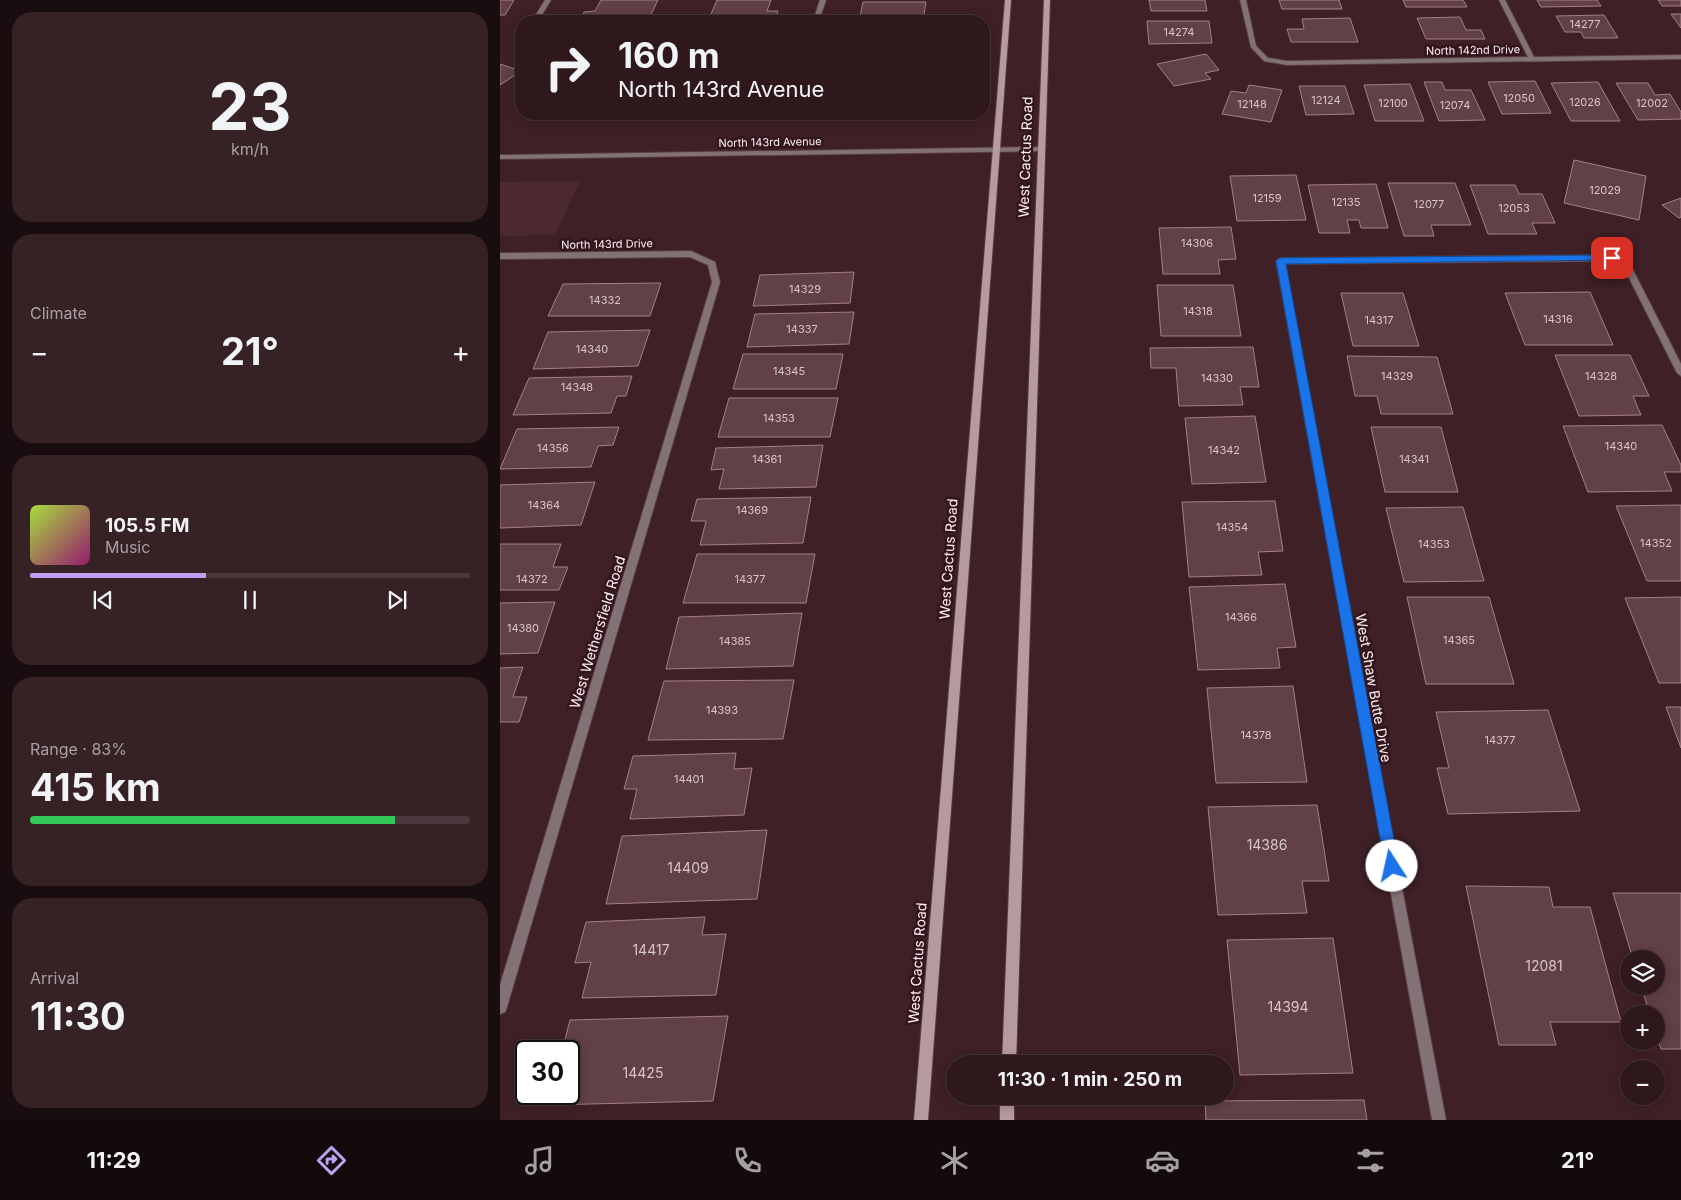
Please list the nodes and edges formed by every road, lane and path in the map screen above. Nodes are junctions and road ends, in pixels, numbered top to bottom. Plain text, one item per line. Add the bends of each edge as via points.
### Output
1 (548, 0) edge
2 (822, 0) edge
3 (1008, 0) edge
4 (1047, 0) edge
5 (1243, 0) edge
6 (1502, 0) edge
7 (539, 15) edge
8 (818, 15) edge
9 (1681, 57) edge
10 (1532, 58) junction
11 (1041, 149) junction
12 (996, 150) junction
13 (500, 157) edge
14 (500, 256) edge
15 (712, 264) joint
16 (1681, 373) edge
17 (500, 1007) edge
18 (1008, 1055) edge
19 (1007, 1105) edge
20 (921, 1120) edge
21 (1006, 1120) edge
22 (1439, 1120) edge

1 - 7 street
2 - 8 street
3 - 12 main road, West Cactus Road
4 - 11 main road, West Cactus Road
5 - 10 street, North 142nd Drive via 1253,46 1266,60
6 - 10 street
9 - 10 street, North 142nd Drive
11 - 12 street, North 143rd Avenue
11 - 18 main road, West Cactus Road
12 - 13 street, North 143rd Avenue
12 - 20 main road, West Cactus Road
14 - 15 street, North 143rd Drive via 691,254
15 - 17 street, West Wethersfield Road via 716,282
16 - 22 street, West Shaw Butte Drive via 1630,270 1612,258 1280,261
19 - 21 main road

